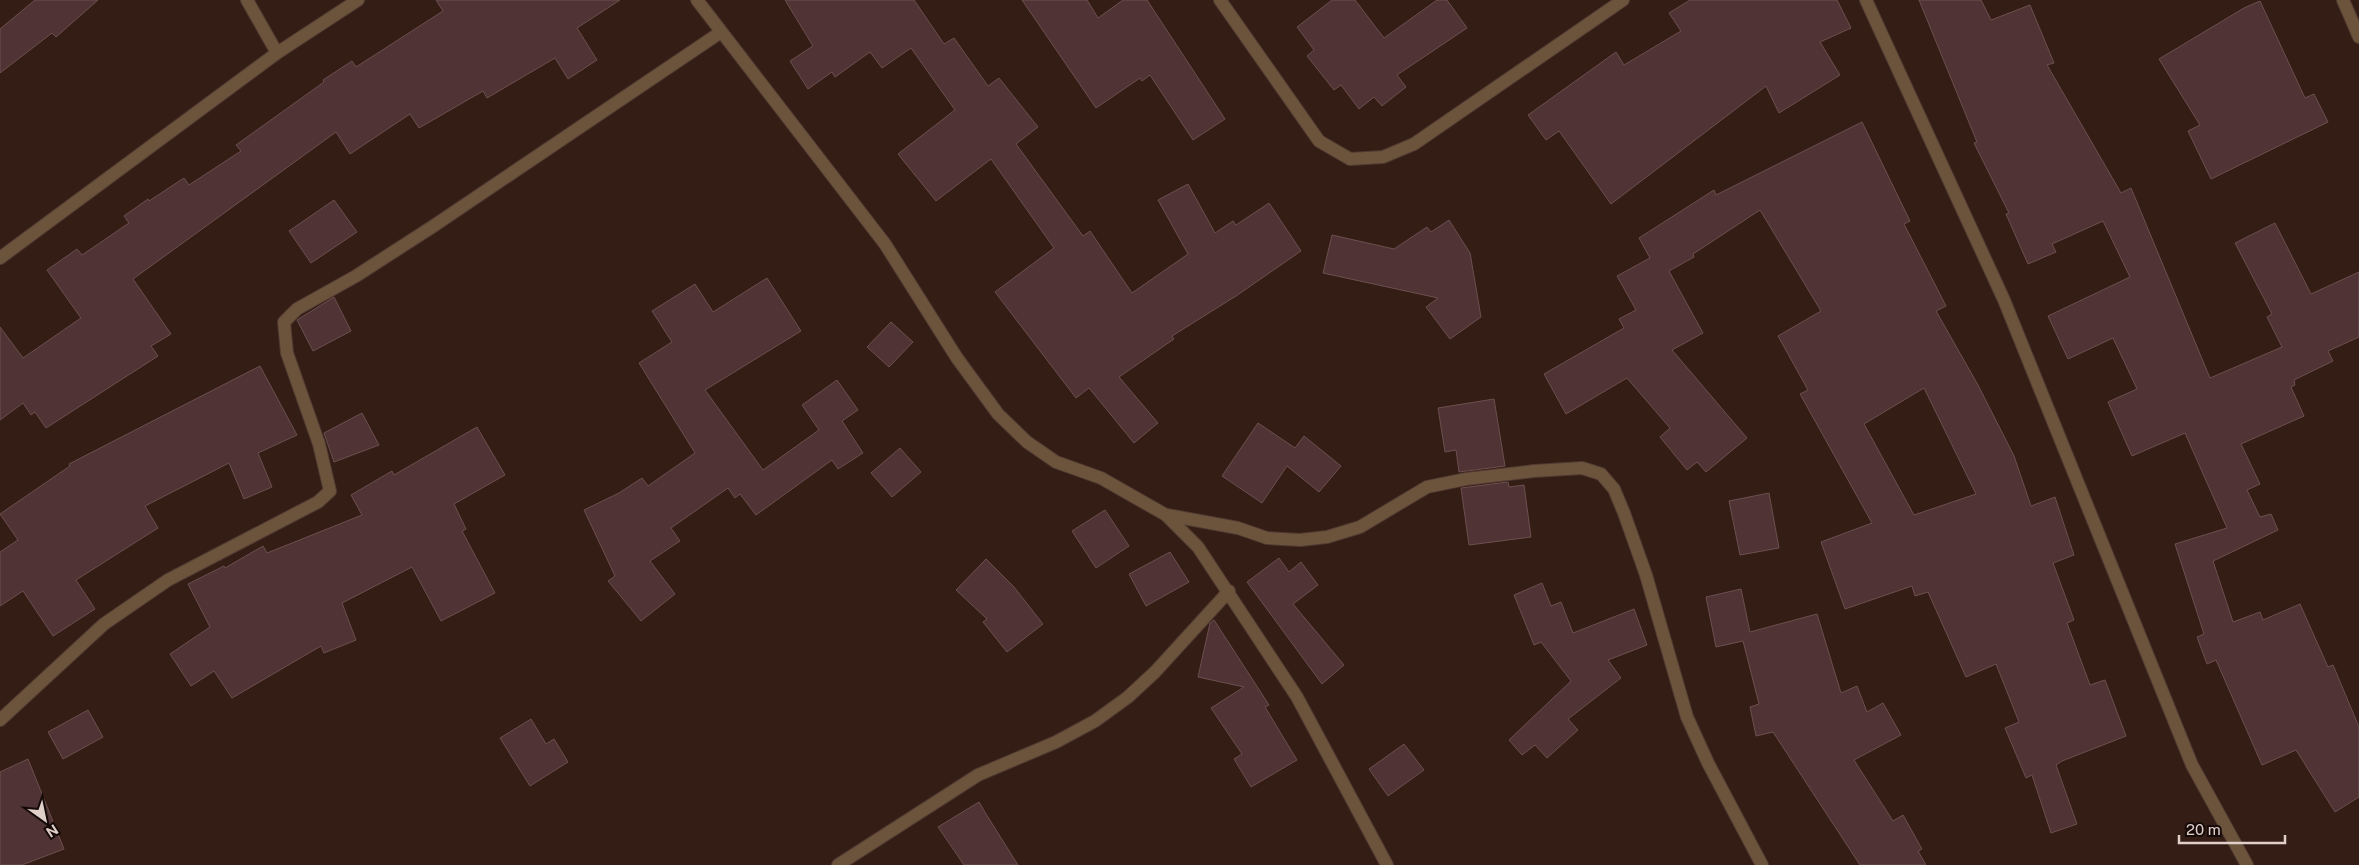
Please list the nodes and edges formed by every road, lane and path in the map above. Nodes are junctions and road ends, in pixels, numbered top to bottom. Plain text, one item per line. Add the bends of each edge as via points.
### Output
1 (247, 0) edge
2 (358, 0) edge
3 (697, 0) edge
4 (1220, 0) edge
5 (1624, 0) edge
6 (1866, 0) edge
7 (2343, 0) edge
8 (721, 32) junction
9 (2359, 37) edge
10 (278, 53) junction
11 (0, 258) edge
12 (1166, 515) junction
13 (1229, 591) junction
14 (0, 720) edge
15 (838, 865) edge
16 (1387, 865) edge
17 (1762, 865) edge
18 (2247, 865) edge

1 - 10 street
2 - 10 street
3 - 8 street
4 - 5 street via 1319,141 1350,159 1383,158 1414,144
6 - 18 street via 2004,300 2192,765
7 - 9 street
8 - 12 street via 885,244 957,358 998,414 1027,442 1056,462 1101,478
8 - 14 street via 432,227 297,309 284,322 287,353 318,444 330,491 318,502 168,580 104,624
10 - 11 street
12 - 13 street via 1198,547
12 - 17 street via 1238,528 1267,538 1300,540 1327,537 1360,527 1427,487 1544,470 1582,468 1601,474 1614,489 1646,575 1687,717
13 - 15 street via 1155,672 1095,721 1056,742 978,775
13 - 16 street via 1296,697

